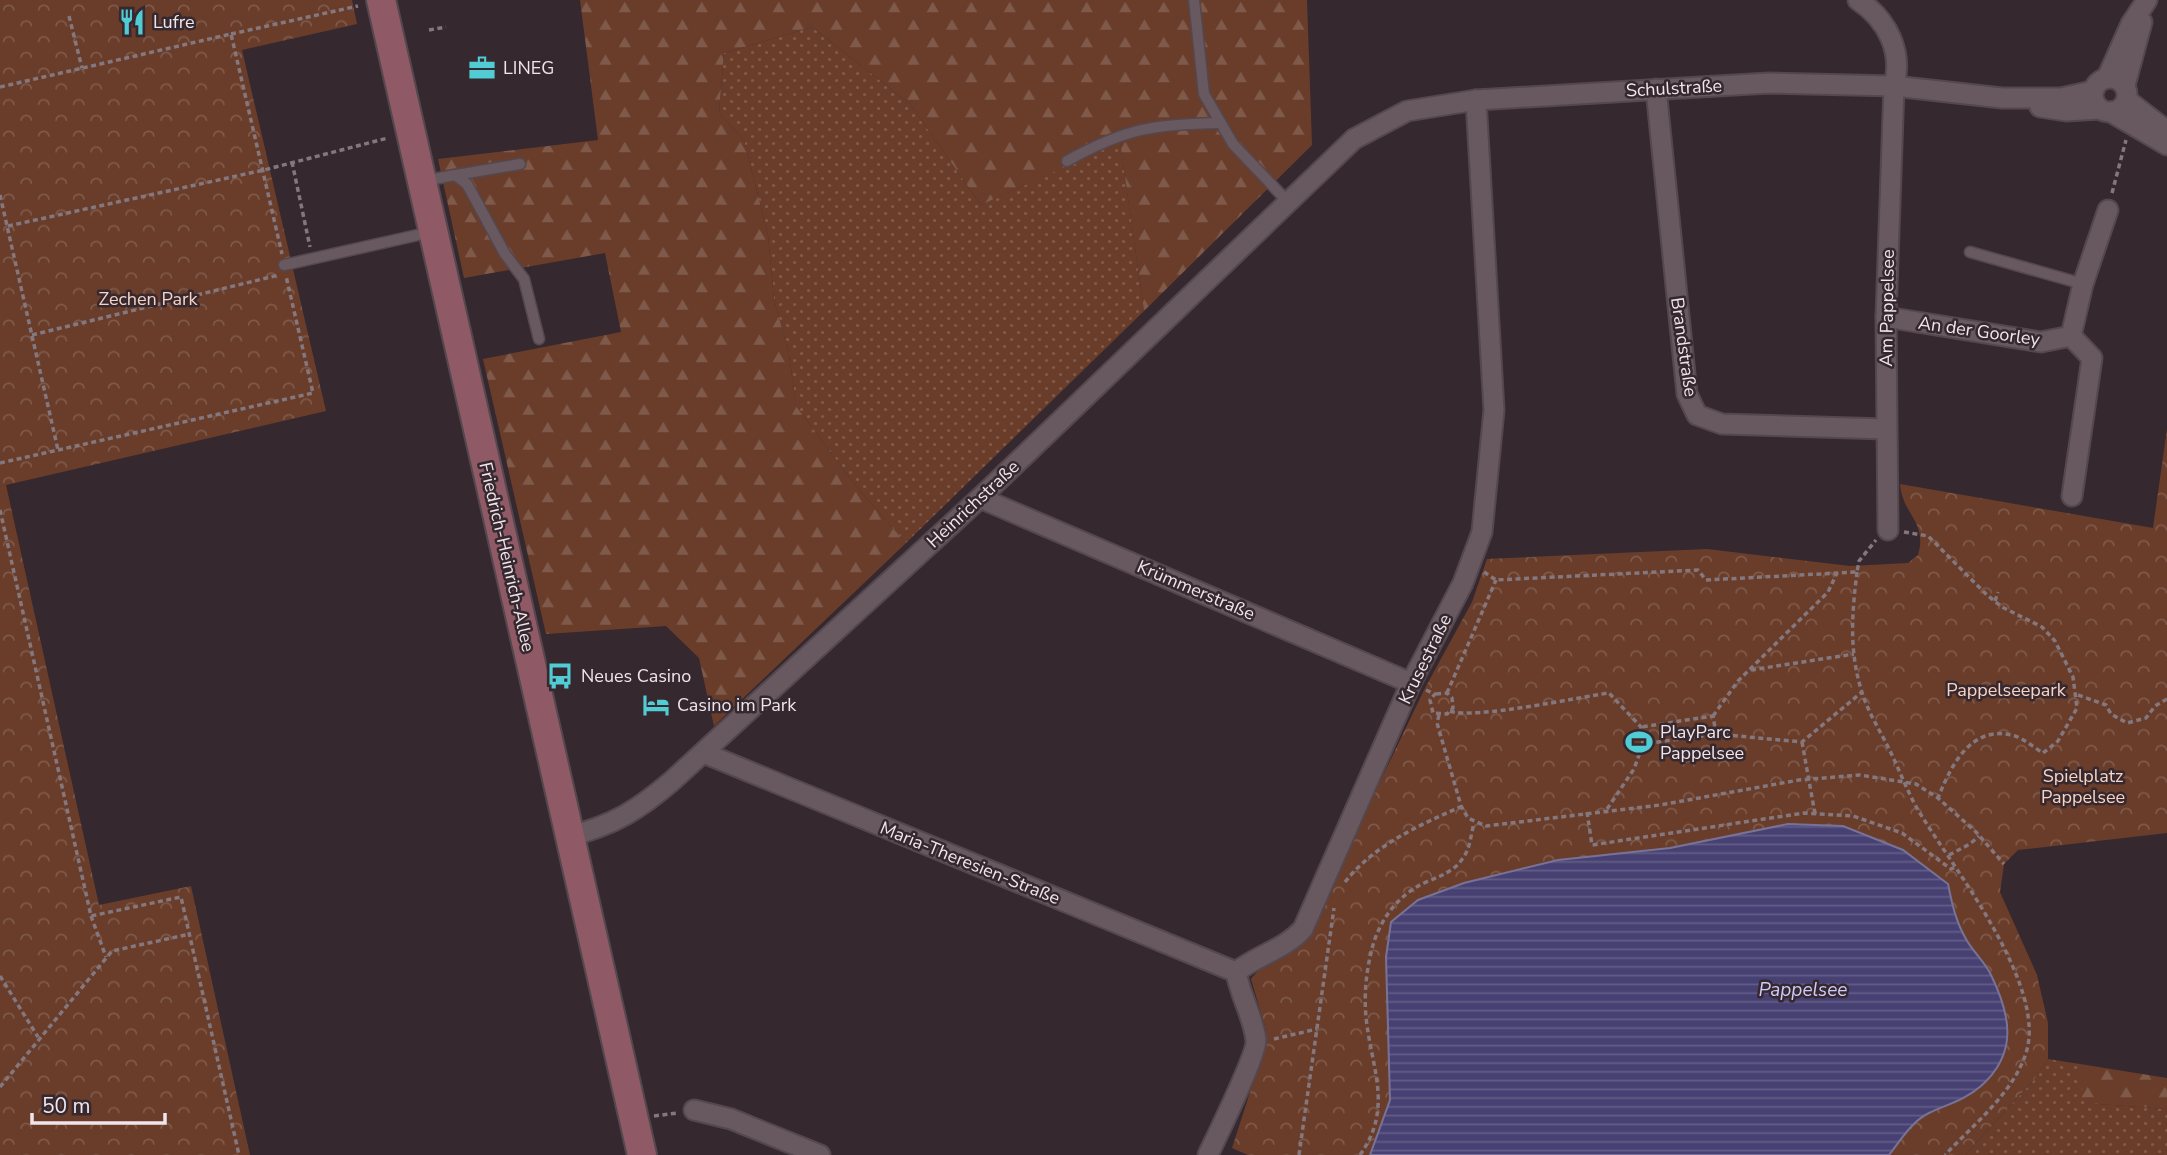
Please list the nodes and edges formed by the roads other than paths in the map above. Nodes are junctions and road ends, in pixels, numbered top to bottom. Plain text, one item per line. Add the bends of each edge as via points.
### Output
1 (1186, 0) edge
2 (1195, 0) edge
3 (1858, 0) edge
4 (2148, 0) edge
5 (369, 3) edge
6 (1196, 16) junction
7 (1895, 86) junction
8 (1656, 89) junction
9 (2111, 96) junction
10 (1475, 100) junction
11 (1221, 123) junction
12 (2167, 131) edge
13 (1354, 139) joint
14 (2167, 145) edge
15 (1068, 161) dead end
16 (520, 164) dead end
17 (455, 175) junction
18 (422, 181) junction
19 (1289, 204) junction
20 (2108, 210) road end
21 (433, 232) junction
22 (1970, 252) dead end
23 (285, 269) road end
24 (2083, 284) junction
25 (1886, 317) junction
26 (2071, 336) junction
27 (539, 339) dead end
28 (1885, 429) junction
29 (2072, 496) dead end
30 (980, 498) junction
31 (1888, 530) road end
32 (1412, 683) junction
33 (704, 753) junction
34 (570, 836) junction
35 (1236, 972) junction
36 (694, 1110) dead end
37 (642, 1155) edge
38 (820, 1155) edge
39 (1208, 1155) edge

1 - 6 lane
2 - 6 lane
3 - 7 street, Am Pappelsee via 1883,24 1894,43 1899,66
4 - 9 street
5 - 18 main road, Friedrich-Heinrich-Allee
6 - 11 lane via 1204,94
7 - 8 street, Schulstraße via 1769,83
7 - 9 street, Schulstraße via 2002,98
7 - 25 street, Am Pappelsee
8 - 10 street, Schulstraße
8 - 28 street, Brandstraße via 1687,394 1697,415 1722,424
9 - 12 street
9 - 14 street via 2135,126
10 - 13 street, Schulstraße via 1407,111
10 - 32 street, Krusestraße via 1494,410 1482,532
11 - 15 lane via 1166,124 1121,135
11 - 19 lane via 1233,144
13 - 19 street, Heinrichstraße
16 - 17 lane
17 - 18 lane
17 - 27 lane via 467,184 524,279
18 - 21 main road, Friedrich-Heinrich-Allee
19 - 30 street, Heinrichstraße
20 - 24 street
21 - 23 lane
21 - 34 main road, Friedrich-Heinrich-Allee
22 - 24 lane
24 - 26 street
25 - 26 street, An der Goorley via 2042,342
25 - 28 street, Am Pappelsee
26 - 29 street via 2092,358
28 - 31 street, Am Pappelsee
30 - 32 street, Krümmerstraße
30 - 33 street, Heinrichstraße
32 - 35 street, Krusestraße via 1303,929 1292,942 1252,959
33 - 34 street, Heinrichstraße via 638,810
33 - 35 street, Maria-Theresien-Straße
34 - 37 main road, Friedrich-Heinrich-Allee
35 - 39 street via 1257,1043
36 - 38 street via 732,1119

